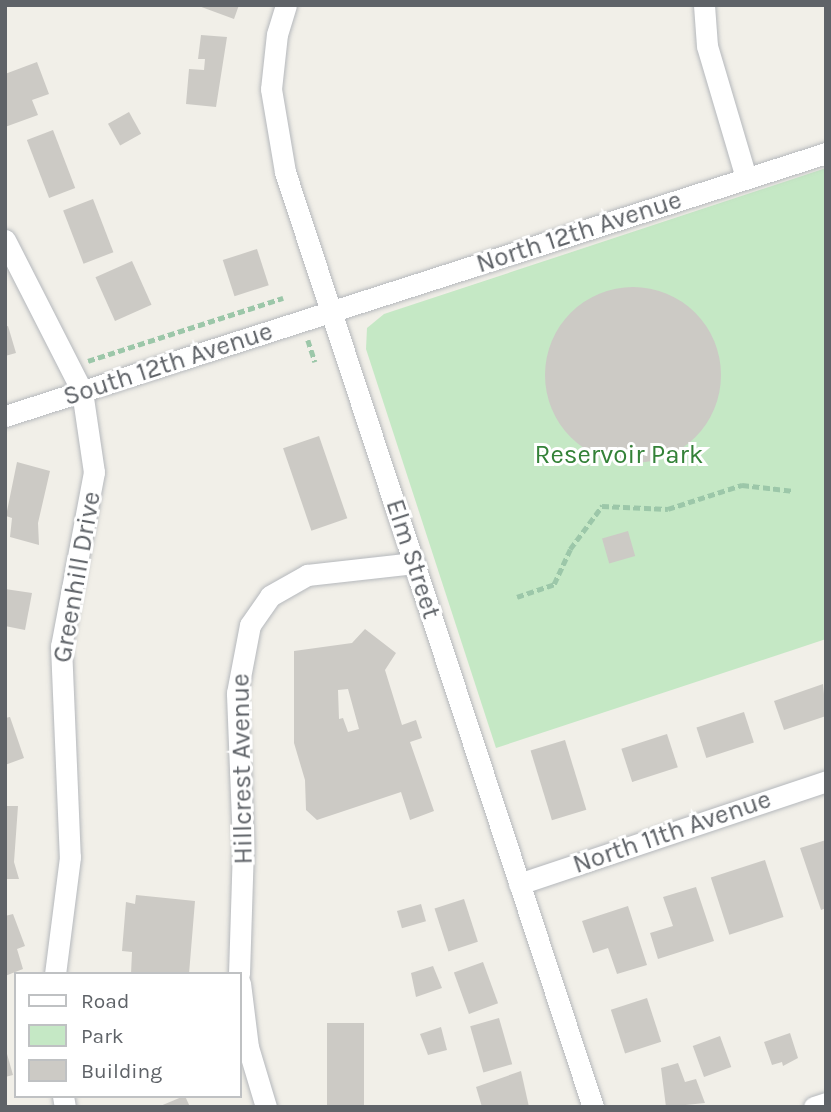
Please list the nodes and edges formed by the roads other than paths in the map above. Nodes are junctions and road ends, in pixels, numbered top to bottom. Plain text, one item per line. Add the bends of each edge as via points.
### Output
1 (286, 5) edge
2 (704, 5) edge
3 (826, 153) edge
4 (746, 178) junction
5 (5, 240) edge
6 (331, 311) junction
7 (82, 391) junction
8 (5, 416) edge
9 (415, 564) junction
10 (826, 781) edge
11 (519, 884) junction
12 (55, 972) edge
13 (239, 972) edge
14 (242, 999) edge
15 (826, 1103) edge
16 (266, 1107) edge
17 (593, 1107) edge
18 (814, 1107) edge

1 - 6 street, Elm Street via 276,34 271,89 274,118 285,173
2 - 4 street via 707,46
3 - 4 street, North 12th Avenue
4 - 6 street, North 12th Avenue
5 - 7 street, Greenhill Drive
6 - 7 street, South 12th Avenue
6 - 9 street, Elm Street
7 - 8 street, South 12th Avenue
7 - 12 street, Greenhill Drive via 94,472 61,646 70,857
9 - 11 street, Elm Street
9 - 13 street, Hillcrest Avenue via 307,575 270,596 250,625 237,694 243,856
10 - 11 street, North 11th Avenue
11 - 17 street, Elm Street
14 - 16 street via 248,1047
15 - 18 street

